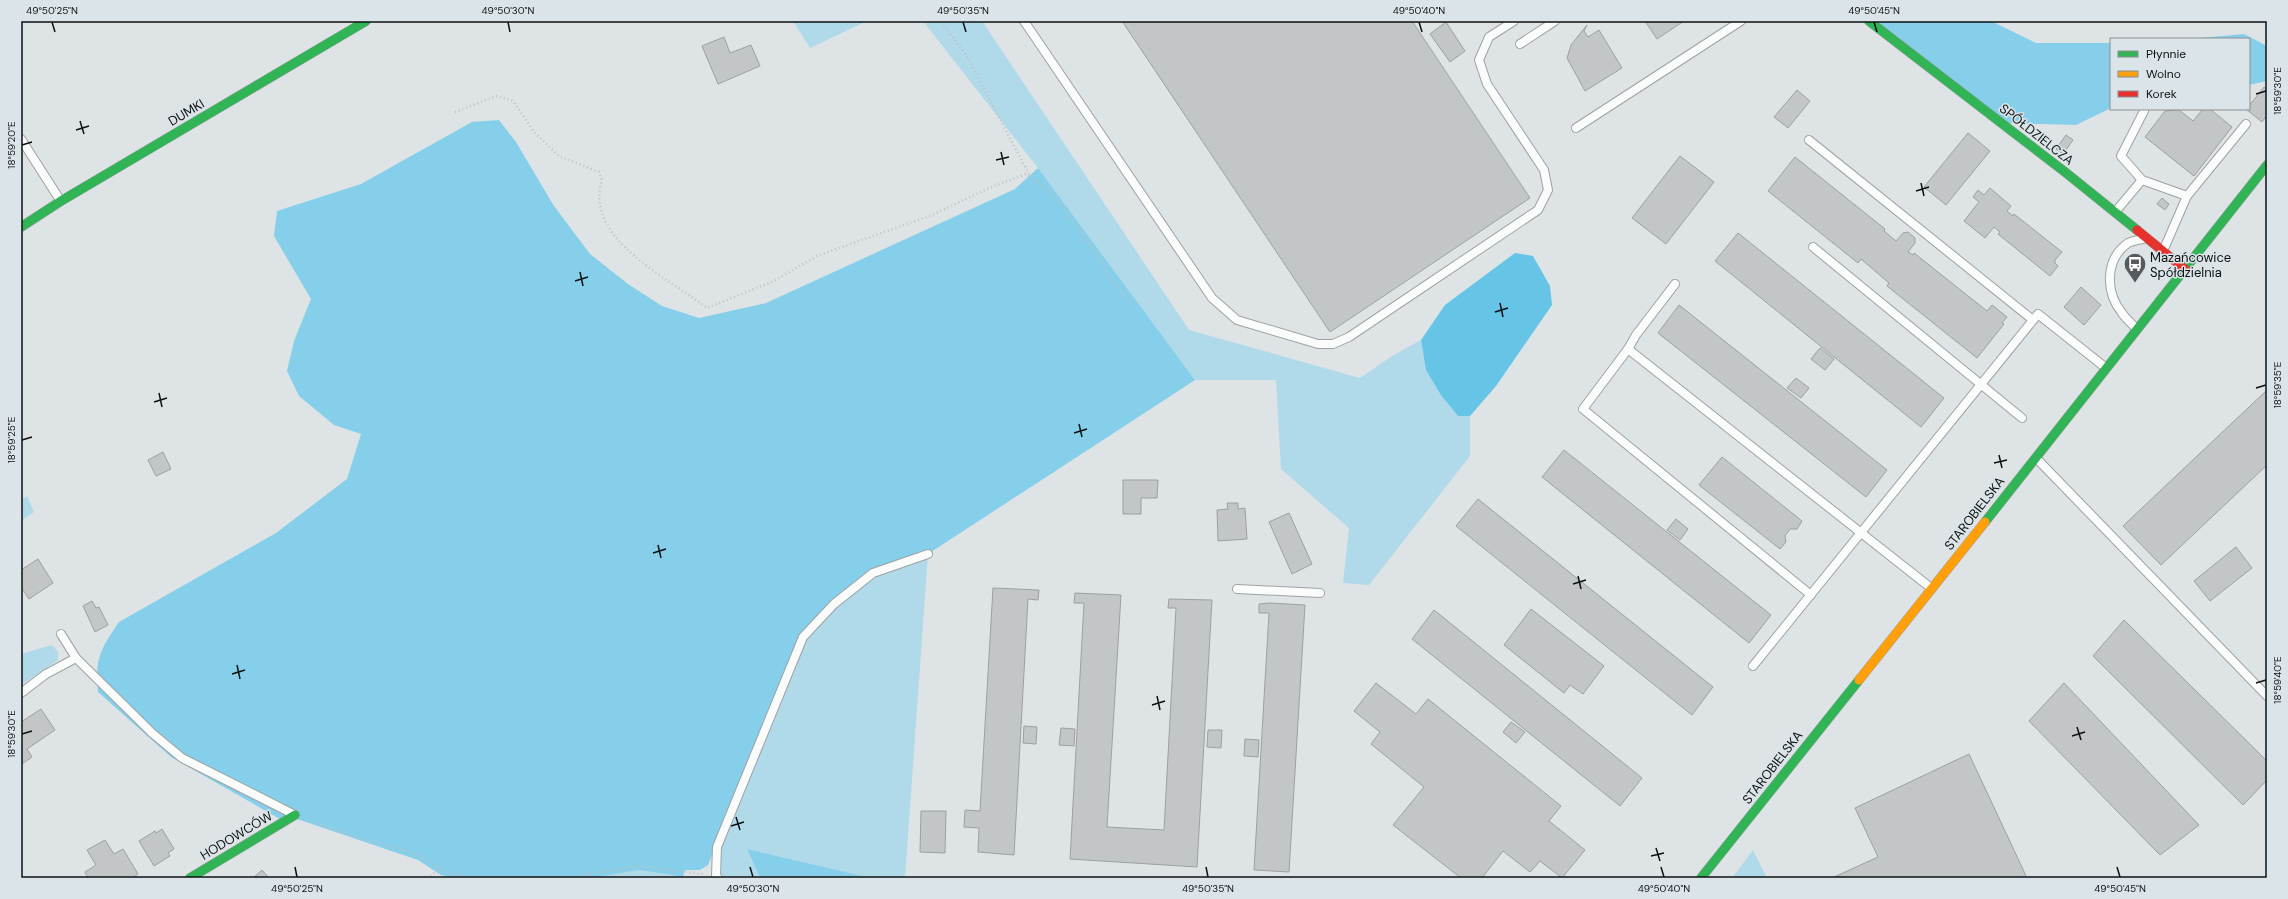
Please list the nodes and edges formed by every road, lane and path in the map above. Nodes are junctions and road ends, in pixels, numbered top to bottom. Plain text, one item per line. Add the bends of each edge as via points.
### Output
1 (366, 21) edge
2 (941, 21) edge
3 (1024, 21) edge
4 (1514, 21) edge
5 (1555, 21) edge
6 (1741, 21) edge
7 (1869, 21) edge
8 (1520, 44) dead end
9 (2144, 111) dead end
10 (455, 112) dead end
11 (2246, 124) dead end
12 (1576, 128) dead end
13 (21, 139) edge
14 (1809, 140) dead end
15 (2267, 165) edge
16 (1030, 176) junction
17 (2142, 180) junction
18 (2187, 196) junction
19 (61, 201) junction
20 (2115, 214) junction
21 (21, 227) edge
22 (2146, 238) junction
23 (1813, 247) dead end
24 (2162, 252) junction
25 (2186, 270) junction
26 (1675, 284) dead end
27 (1132, 305) dead end
28 (2033, 320) junction
29 (2138, 330) junction
30 (1628, 349) junction
31 (2106, 369) junction
32 (1982, 383) junction
33 (2022, 418) dead end
34 (2035, 457) junction
35 (1860, 533) junction
36 (928, 554) dead end
37 (1931, 588) junction
38 (1237, 589) dead end
39 (1320, 593) dead end
40 (1811, 595) junction
41 (61, 634) dead end
42 (76, 658) junction
43 (1753, 666) dead end
44 (21, 693) edge
45 (2267, 696) edge
46 (295, 815) junction
47 (441, 869) junction
48 (717, 877) edge
49 (190, 878) edge
50 (427, 878) edge
51 (478, 878) edge
52 (567, 878) edge
53 (1701, 878) edge

1 - 19 street, DUMKI
2 - 16 path via 966,55
3 - 4 lane via 1212,298 1237,320 1318,344 1333,344 1349,338 1538,210 1548,190 1544,170 1488,84 1479,60 1489,37
5 - 8 lane
6 - 12 lane
7 - 20 street, SPÓŁDZIELCZA via 2065,172
9 - 17 lane via 2121,156
10 - 16 path via 497,96 513,101 534,132 559,156 599,172 602,180 599,206 606,226 622,245 655,272 707,308 774,281 817,256 932,215 1026,174
11 - 18 lane
13 - 19 lane
14 - 28 lane
15 - 25 street, STAROBIELSKA
16 - 27 path via 1053,193 1100,259 1107,275
17 - 18 lane
17 - 20 lane
18 - 24 lane
19 - 21 street, DUMKI
20 - 22 street, SPÓŁDZIELCZA
22 - 24 street, SPÓŁDZIELCZA
22 - 29 lane via 2129,242 2115,255 2110,270 2111,291 2121,312
23 - 32 lane
24 - 25 street, SPÓŁDZIELCZA
25 - 29 street, STAROBIELSKA
26 - 30 lane
28 - 31 lane via 2038,314
28 - 32 lane
29 - 31 street, STAROBIELSKA
30 - 35 lane
30 - 40 lane via 1582,409
31 - 34 street, STAROBIELSKA
32 - 33 lane
32 - 35 lane
34 - 37 street, STAROBIELSKA
34 - 45 lane
35 - 37 lane
35 - 40 lane
36 - 48 lane via 873,573 834,604 803,637 717,847
37 - 53 street, STAROBIELSKA
38 - 39 lane
40 - 43 lane
41 - 42 lane
42 - 44 lane via 46,674
42 - 46 lane via 152,733 182,758
46 - 47 path via 366,840 411,852
46 - 49 street, HODOWCÓW
47 - 50 path
47 - 51 path
48 - 52 path via 638,866

